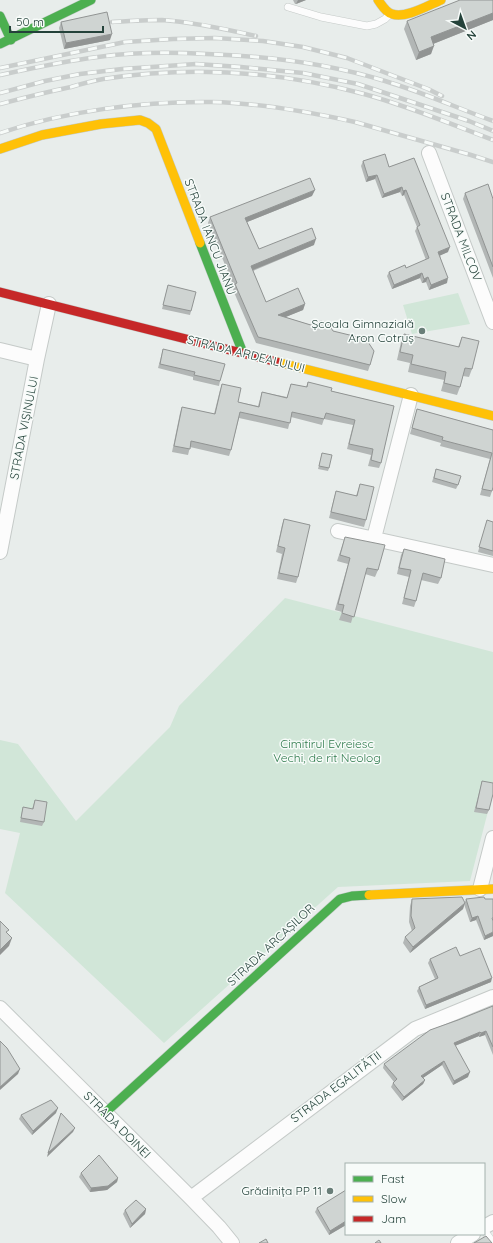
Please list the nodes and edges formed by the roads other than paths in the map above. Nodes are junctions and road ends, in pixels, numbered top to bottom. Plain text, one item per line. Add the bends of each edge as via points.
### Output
1 (91, 0) edge
2 (378, 0) edge
3 (441, 0) edge
4 (288, 6) dead end
5 (390, 13) junction
6 (1, 18) edge
7 (10, 40) junction
8 (0, 44) edge
9 (0, 149) edge
10 (429, 153) dead end
11 (0, 292) edge
12 (49, 304) junction
13 (493, 322) edge
14 (0, 350) edge
15 (243, 353) junction
16 (37, 360) junction
17 (411, 395) junction
18 (493, 416) edge
19 (338, 531) dead end
20 (374, 538) junction
21 (0, 552) edge
22 (493, 565) edge
23 (493, 838) edge
24 (486, 889) edge
25 (493, 997) edge
26 (0, 1008) edge
27 (105, 1113) junction
28 (191, 1198) junction
29 (485, 1231) edge
30 (471, 1235) edge
31 (232, 1243) edge
32 (458, 1243) edge
33 (493, 1243) edge

1 - 7 street
2 - 5 street
3 - 5 street via 407,13
4 - 5 lane via 321,17 367,26 385,19
6 - 7 street
7 - 8 street
9 - 15 street, STRADA IANCU JIANU via 69,129 142,120 152,125 156,129
10 - 13 street, STRADA MILCOV
11 - 12 street, STRADA ARDEALULUI
12 - 15 street, STRADA ARDEALULUI
12 - 16 street, STRADA VIȘINULUI
14 - 16 street
15 - 17 street, STRADA ARDEALULUI
16 - 21 street, STRADA VIȘINULUI
17 - 18 street, STRADA ARDEALULUI
17 - 20 street
19 - 20 street
20 - 22 street
23 - 24 street
24 - 27 street, STRADA ARCAȘILOR via 352,896 340,899
25 - 28 street, STRADA EGALITĂȚII via 414,1029
26 - 27 street, STRADA DOINEI
27 - 28 street, STRADA DOINEI
28 - 31 street, STRADA DOINEI
29 - 33 lane
30 - 32 street

